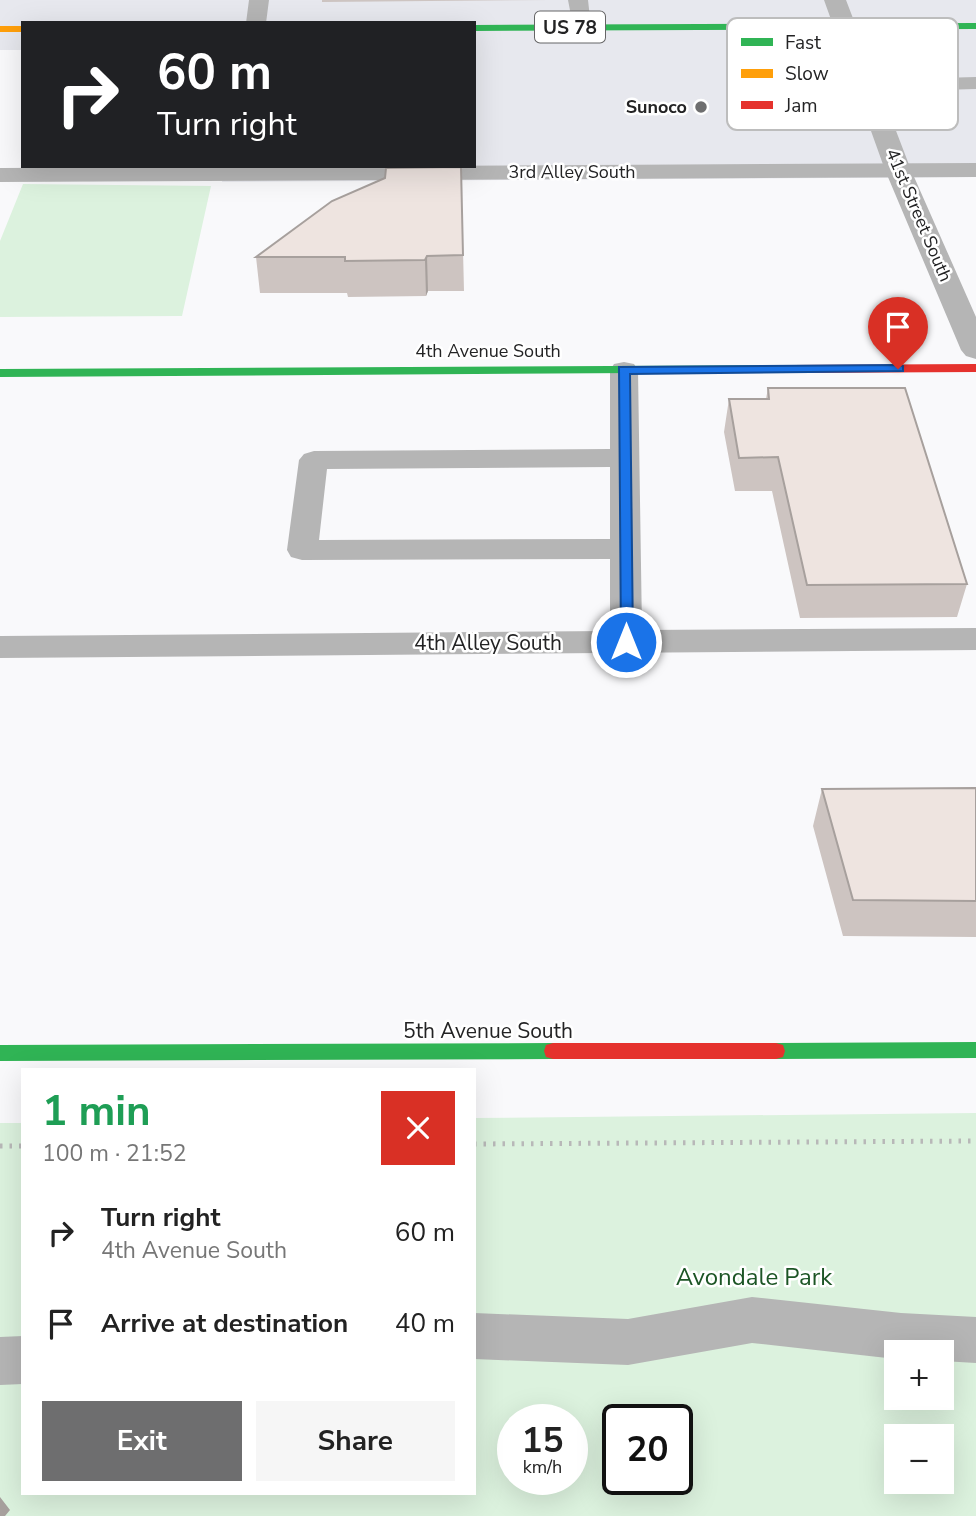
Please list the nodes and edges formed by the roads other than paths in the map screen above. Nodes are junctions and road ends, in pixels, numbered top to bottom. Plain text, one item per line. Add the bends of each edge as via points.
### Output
1 (259, 0) edge
2 (578, 0) edge
3 (835, 0) edge
4 (843, 18) edge
5 (256, 21) edge
6 (727, 26) edge
7 (958, 26) edge
8 (976, 26) edge
9 (581, 27) junction
10 (476, 28) edge
11 (0, 29) edge
12 (21, 29) edge
13 (976, 83) edge
14 (958, 84) edge
15 (884, 130) edge
16 (898, 170) junction
17 (976, 170) edge
18 (0, 175) edge
19 (976, 350) edge
20 (976, 368) edge
21 (624, 370) junction
22 (0, 373) edge
23 (627, 458) junction
24 (626, 549) junction
25 (976, 639) edge
26 (626, 642) junction
27 (0, 647) edge
28 (976, 1050) edge
29 (0, 1053) edge
30 (476, 1336) edge
31 (976, 1340) edge
32 (21, 1360) edge
33 (0, 1362) edge

1 - 5 lane
2 - 9 lane
3 - 4 street, 41st Street South
6 - 9 street, US 78
7 - 8 street, US 78
9 - 10 street, US 78
11 - 12 street
13 - 14 lane
15 - 16 street, 41st Street South
16 - 17 lane, 3rd Alley South
16 - 18 lane, 3rd Alley South
16 - 19 street, 41st Street South
20 - 21 street, 4th Avenue South
21 - 22 street, 4th Avenue South
21 - 23 lane
23 - 24 lane
23 - 24 lane via 314,460 302,550
24 - 26 lane
25 - 26 lane, 4th Alley South
26 - 27 lane, 4th Alley South
28 - 29 street, 5th Avenue South
30 - 31 lane via 628,1342 752,1320
32 - 33 lane

